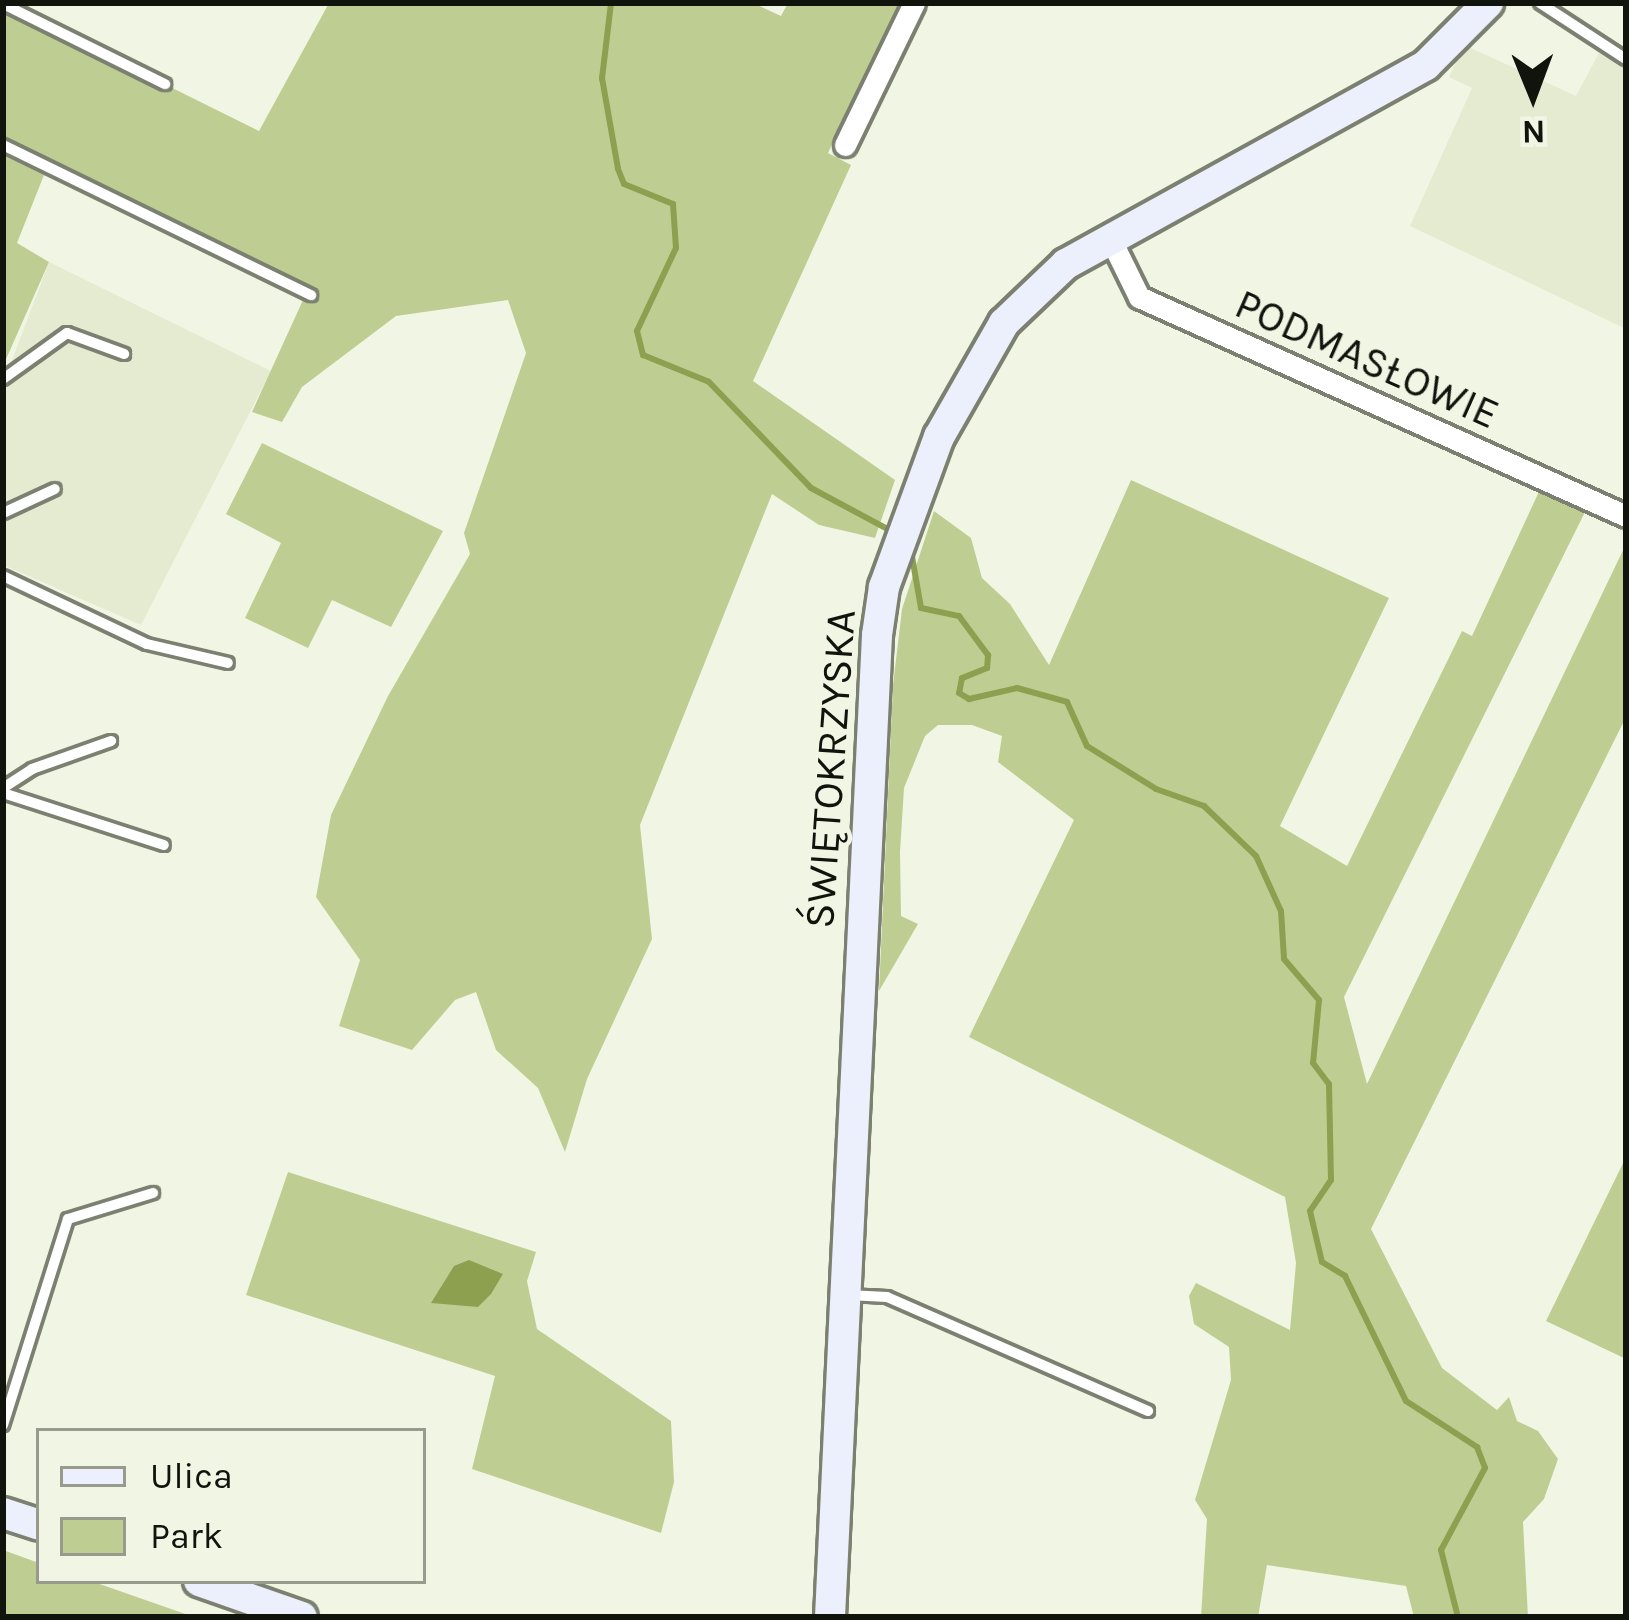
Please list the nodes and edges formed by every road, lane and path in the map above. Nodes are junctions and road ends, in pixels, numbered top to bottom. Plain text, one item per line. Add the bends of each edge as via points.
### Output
1 (914, 3) edge
2 (1488, 3) edge
3 (1540, 3) edge
4 (3, 4) edge
5 (1626, 59) edge
6 (165, 84) dead end
7 (3, 145) edge
8 (844, 145) dead end
9 (1110, 238) junction
10 (311, 295) dead end
11 (124, 354) dead end
12 (3, 379) edge
13 (55, 489) dead end
14 (3, 513) edge
15 (1626, 516) edge
16 (3, 576) edge
17 (228, 664) dead end
18 (111, 741) dead end
19 (3, 791) edge
20 (164, 845) dead end
21 (153, 1193) dead end
22 (844, 1295) junction
23 (1148, 1411) dead end
24 (3, 1424) edge
25 (3, 1513) edge
26 (36, 1524) edge
27 (208, 1584) edge
28 (302, 1617) edge
29 (830, 1617) edge

1 - 8 street
2 - 9 street, ŚWIĘTOKRZYSKA via 1426,65
3 - 5 lane
4 - 6 lane
7 - 10 lane
9 - 15 street, PODMASŁOWIE via 1139,297
9 - 22 street, ŚWIĘTOKRZYSKA via 1035,290 992,339 907,518 884,587
11 - 12 lane via 67,333
13 - 14 lane
16 - 17 lane via 147,644
18 - 19 lane via 32,769
19 - 20 lane
21 - 24 lane via 68,1219
22 - 23 lane via 887,1297
22 - 29 street, ŚWIĘTOKRZYSKA
25 - 26 street
27 - 28 street

